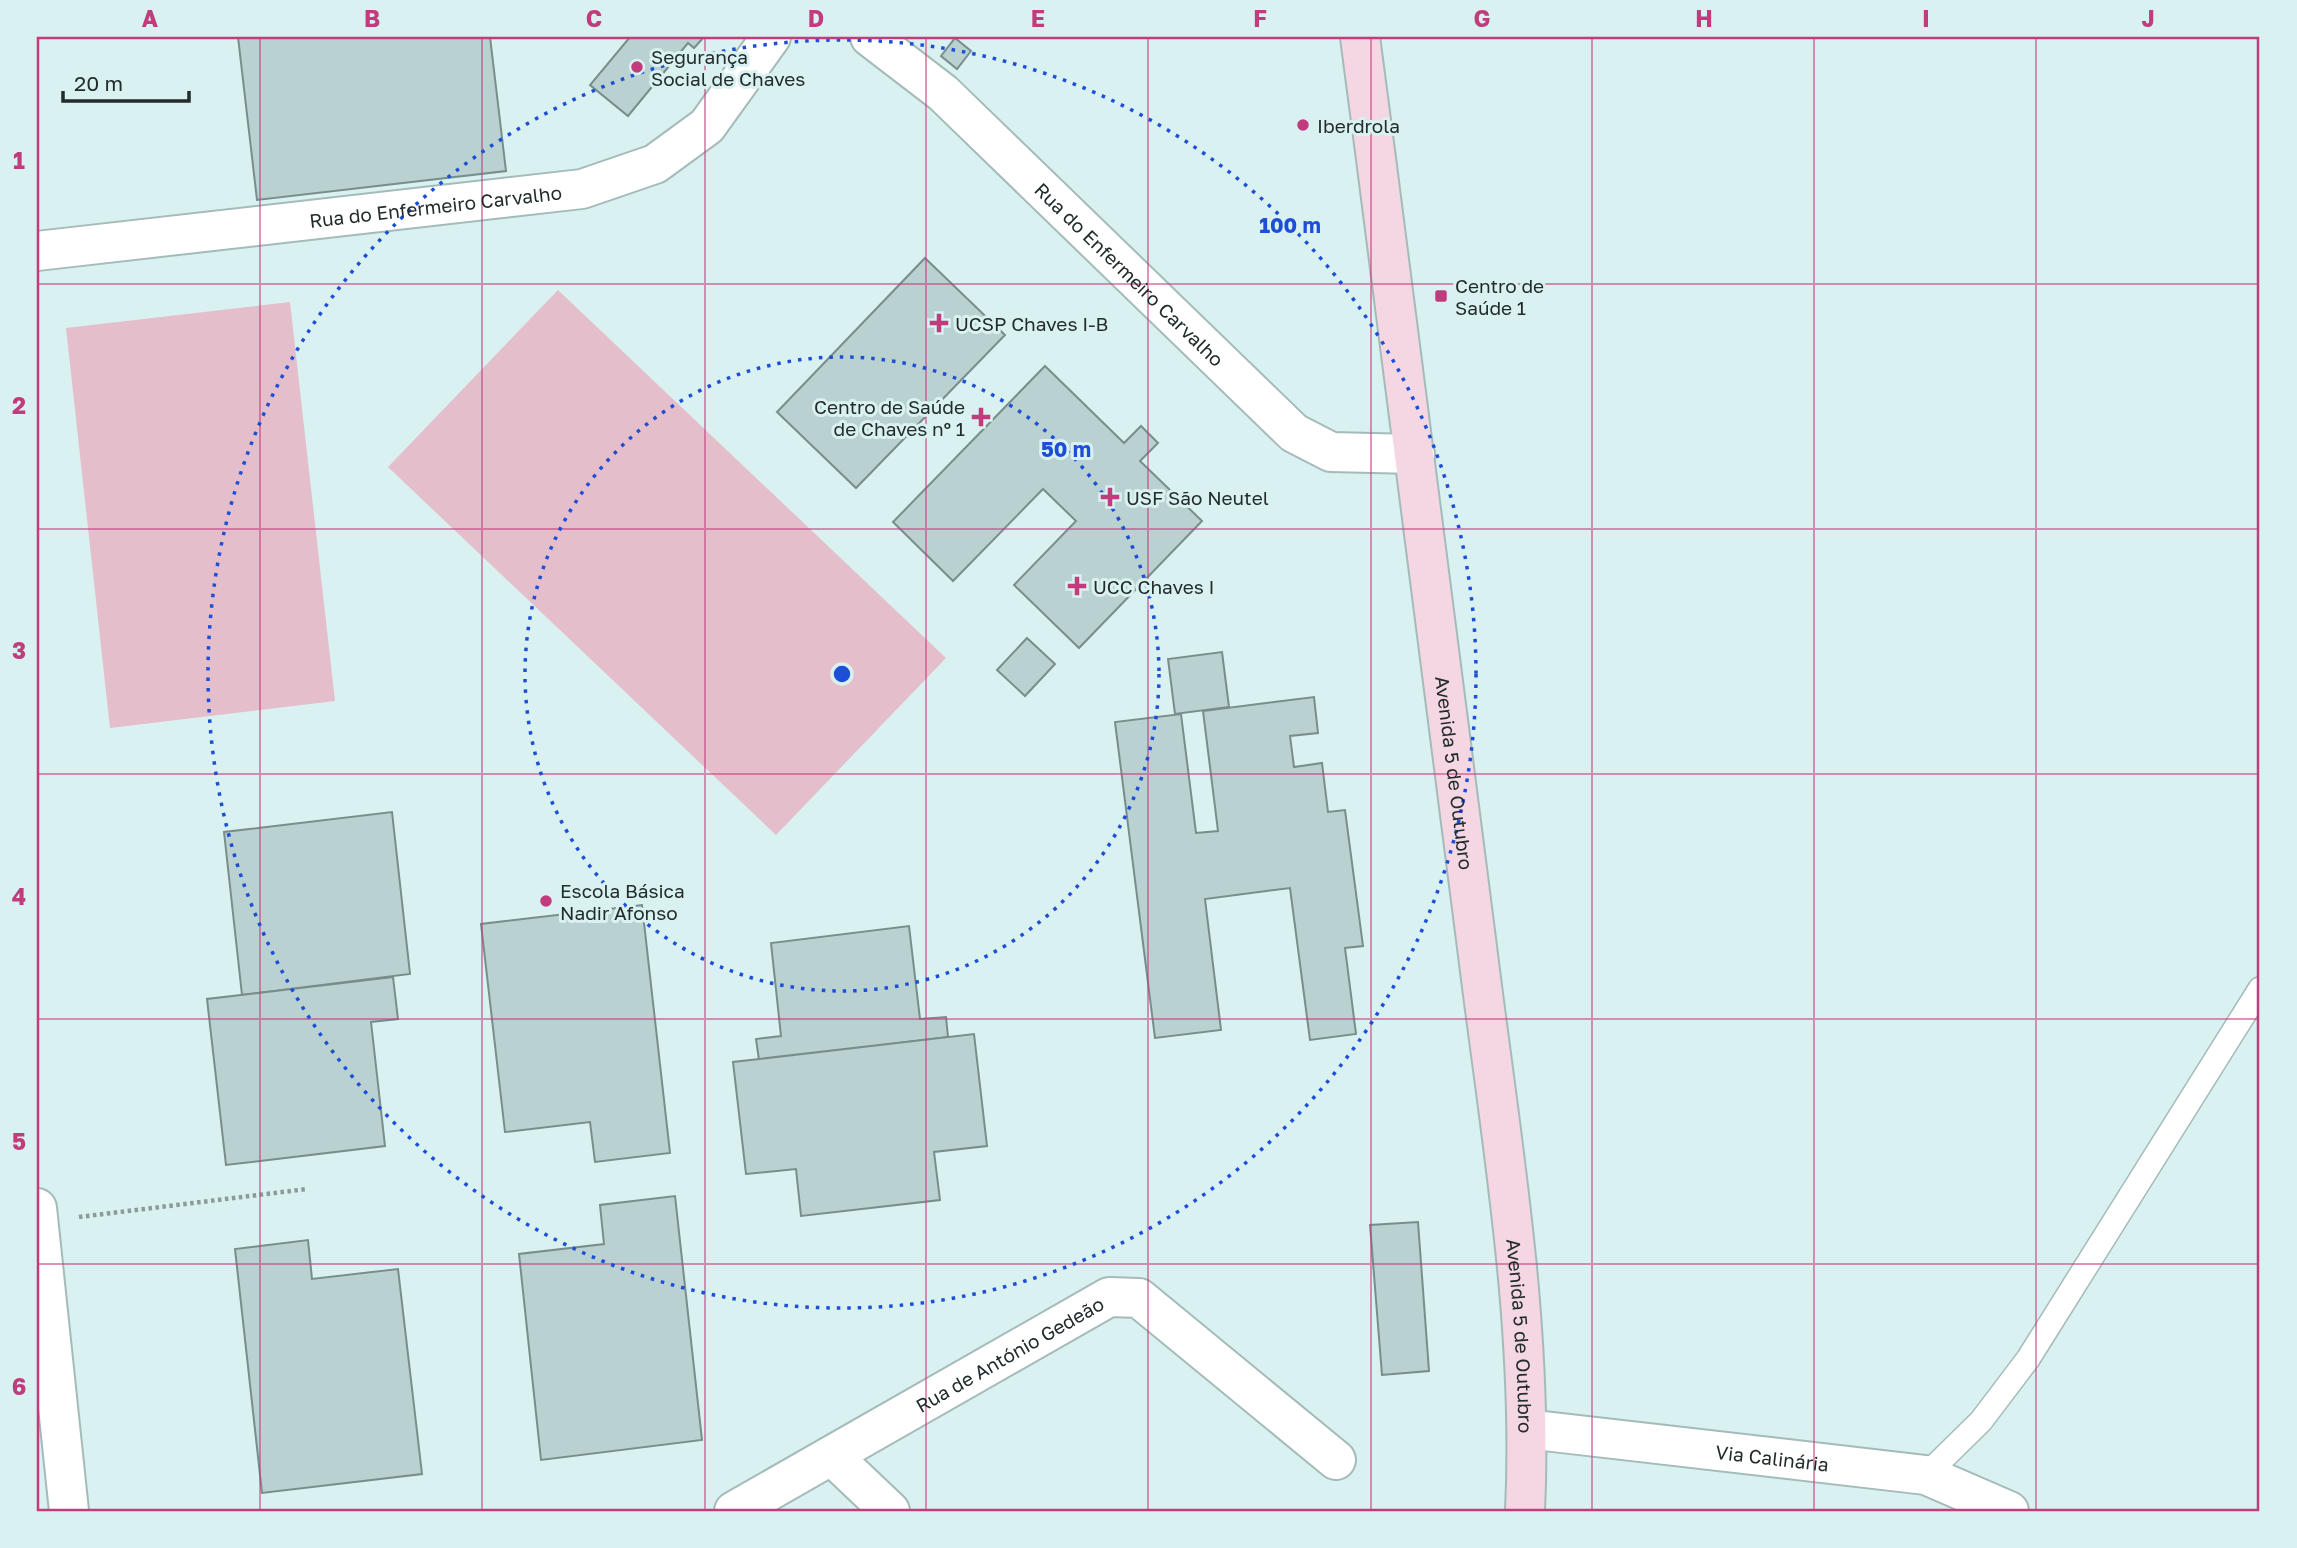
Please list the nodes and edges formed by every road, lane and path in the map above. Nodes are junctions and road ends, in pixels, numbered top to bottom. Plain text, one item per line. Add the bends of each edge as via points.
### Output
1 (771, 37) edge
2 (870, 37) edge
3 (1360, 37) edge
4 (37, 251) edge
5 (1415, 454) junction
6 (2260, 989) edge
7 (307, 1189) dead end
8 (37, 1214) edge
9 (42, 1302) edge
10 (47, 1409) edge
11 (1527, 1429) junction
12 (832, 1455) junction
13 (1336, 1460) dead end
14 (1926, 1475) junction
15 (69, 1511) edge
16 (734, 1511) edge
17 (890, 1511) edge
18 (1525, 1511) edge
19 (2009, 1511) edge

1 - 4 street, Rua do Enfermeiro Carvalho via 707,126 655,164 582,189
2 - 5 street, Rua do Enfermeiro Carvalho via 943,93 1294,433 1331,452
3 - 5 main road, Avenida 5 de Outubro
5 - 11 main road, Avenida 5 de Outubro via 1517,1272
6 - 14 lane via 2028,1359 1981,1421
7 - 8 path
8 - 9 street
9 - 10 street
10 - 15 street
11 - 14 street, Via Calinária
11 - 18 main road, Avenida 5 de Outubro
12 - 13 street, Rua de António Gedeão via 1109,1297 1139,1298
12 - 16 street, Rua de António Gedeão
12 - 17 street
14 - 19 street, Via Calinária

